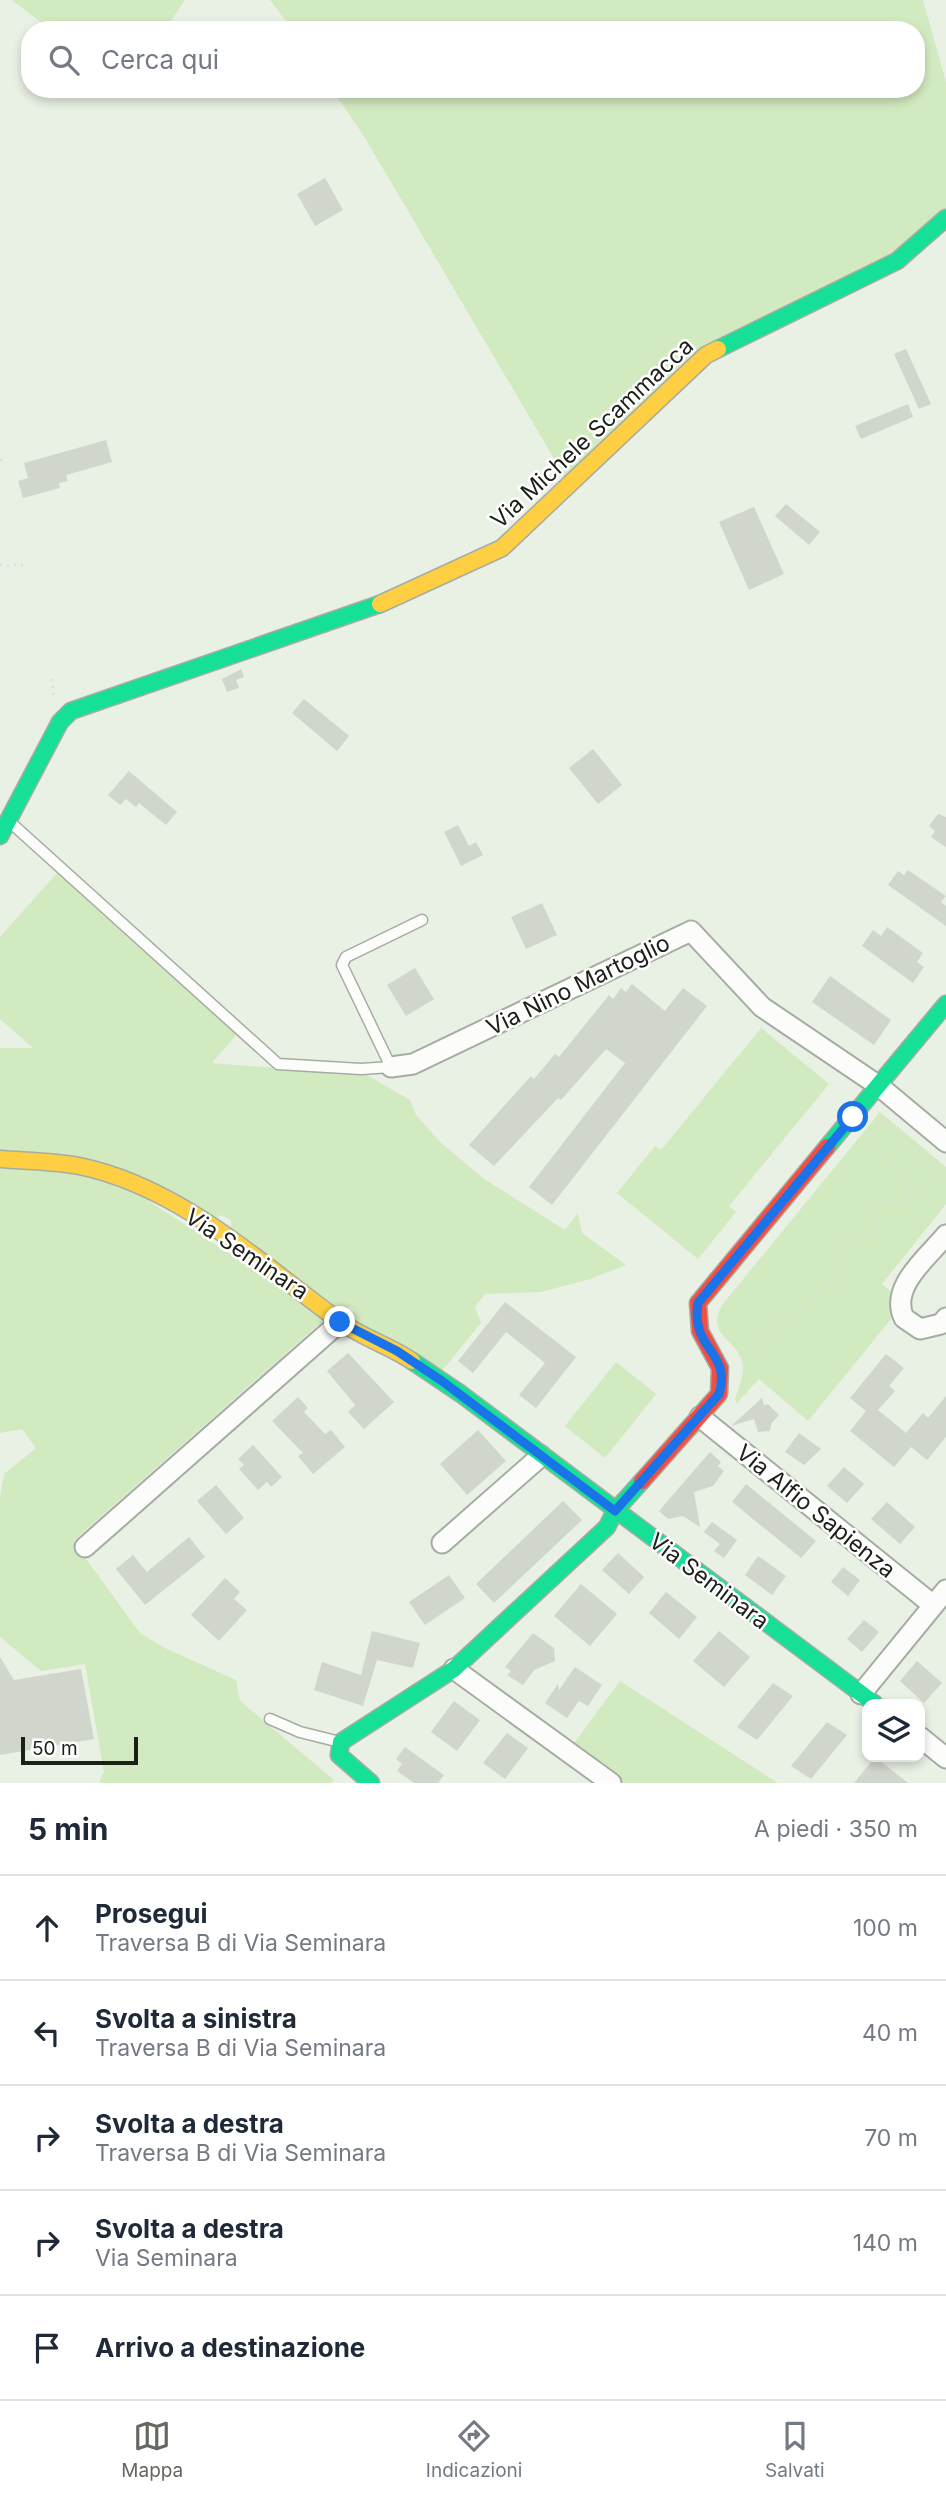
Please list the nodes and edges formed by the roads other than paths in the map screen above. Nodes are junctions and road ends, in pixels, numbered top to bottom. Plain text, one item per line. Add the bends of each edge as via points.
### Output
1 (946, 218) edge
2 (5, 829) edge
3 (422, 920) dead end
4 (946, 1004) edge
5 (391, 1067) junction
6 (878, 1086) junction
7 (946, 1142) edge
8 (0, 1159) edge
9 (946, 1235) edge
10 (946, 1318) edge
11 (340, 1322) junction
12 (700, 1417) junction
13 (541, 1456) junction
14 (615, 1511) junction
15 (442, 1543) dead end
16 (85, 1546) dead end
17 (946, 1590) edge
18 (933, 1605) junction
19 (454, 1669) junction
20 (868, 1699) edge
21 (270, 1719) dead end
22 (925, 1741) edge
23 (341, 1742) junction
24 (946, 1758) edge
25 (371, 1783) edge
26 (611, 1783) edge

1 - 2 street, Via Michele Scammacca via 897,261 706,355 502,548 370,608 71,710 60,722
2 - 5 lane via 278,1064
3 - 5 lane via 346,957 342,965
4 - 6 street
5 - 6 street, Via Nino Martoglio via 413,1064 691,931 762,1007
6 - 7 street, Via Nino Martoglio
6 - 12 street via 698,1303 695,1321 699,1333 722,1369 719,1394
8 - 11 street, Via Seminara via 79,1166 155,1194 284,1276
9 - 10 street via 899,1298 904,1318 920,1329 941,1324
11 - 13 street, Via Seminara via 397,1351
11 - 16 street
12 - 14 street
12 - 18 street, Via Alfio Sapienza
13 - 14 street, Via Seminara
13 - 15 street
14 - 19 street via 607,1527
14 - 20 street, Via Seminara
17 - 18 street
18 - 20 street
19 - 23 street
19 - 26 street
21 - 23 lane
22 - 24 street
23 - 25 street via 339,1755

